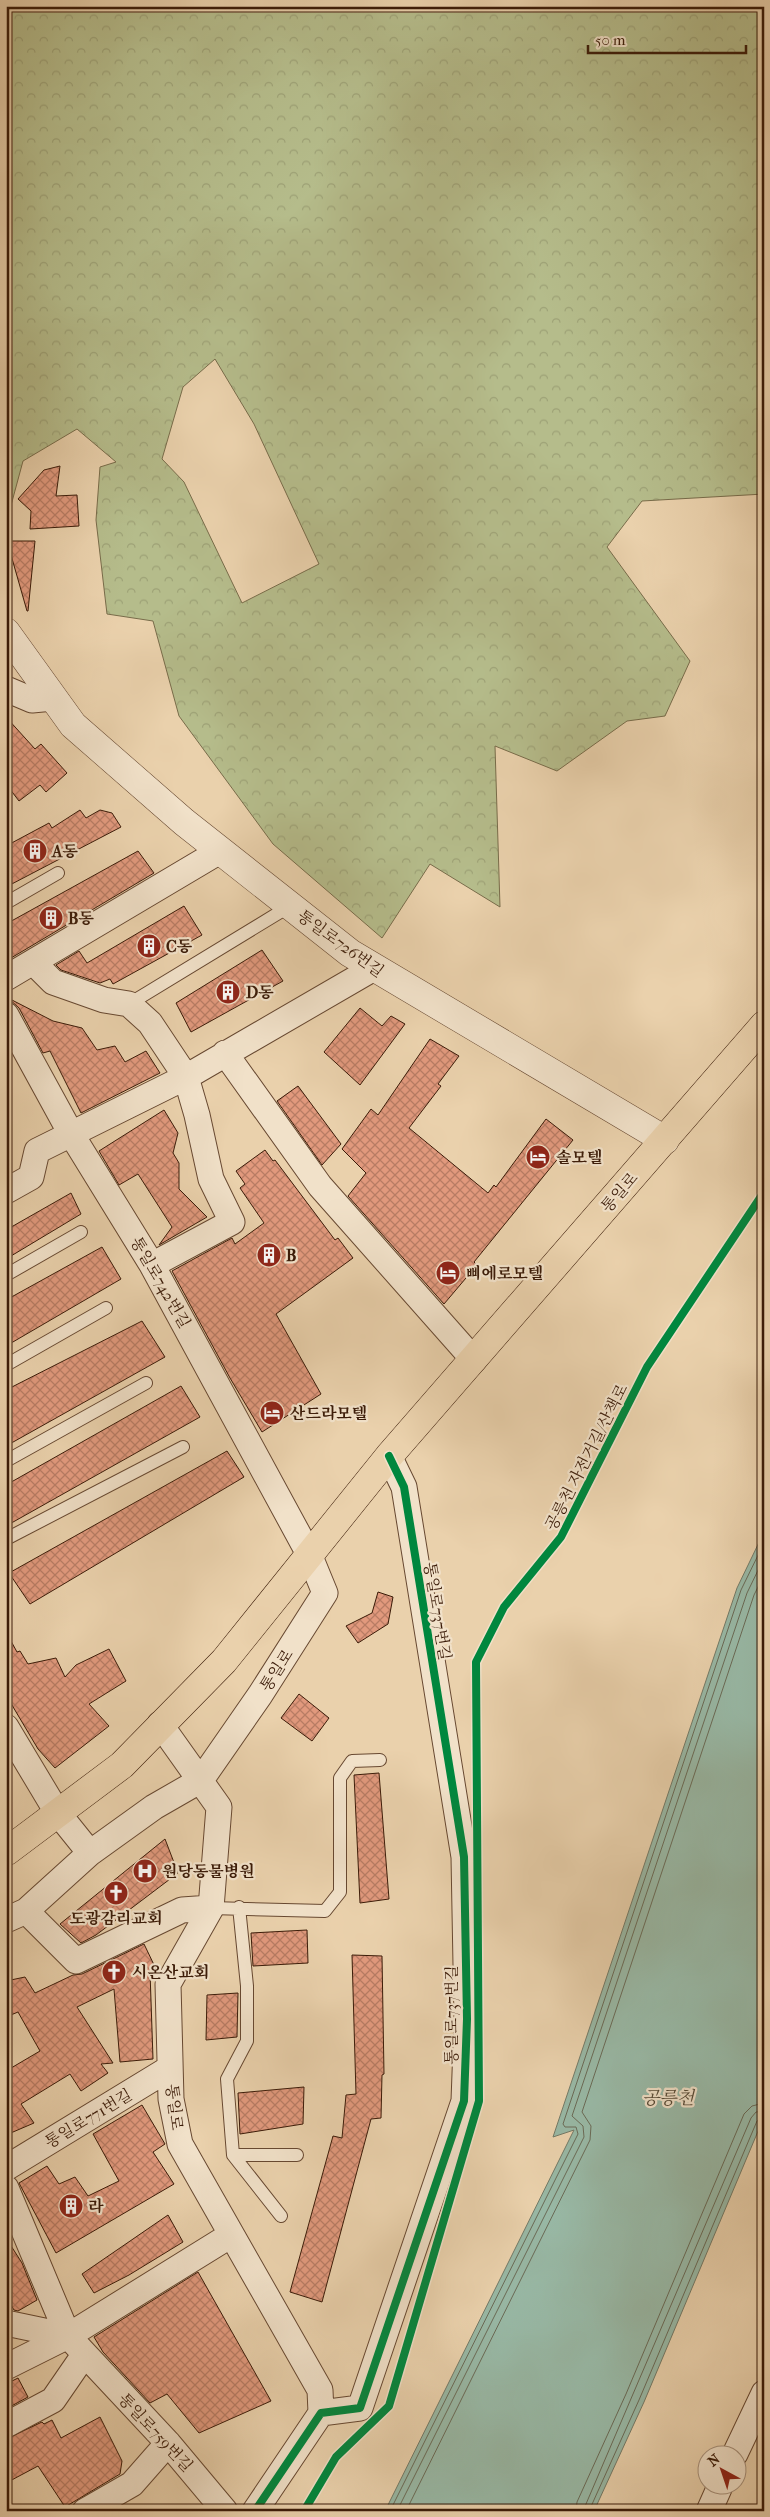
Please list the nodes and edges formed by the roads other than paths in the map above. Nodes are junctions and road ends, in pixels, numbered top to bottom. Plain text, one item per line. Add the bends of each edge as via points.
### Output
1 (6, 632) edge
2 (6, 689) edge
3 (53, 698) junction
4 (220, 851) junction
5 (58, 873) dead end
6 (6, 903) edge
7 (290, 906) junction
8 (33, 962) junction
9 (374, 968) junction
10 (6, 978) edge
11 (129, 1004) junction
12 (6, 1014) edge
13 (764, 1025) edge
14 (225, 1054) junction
15 (186, 1077) junction
16 (70, 1132) junction
17 (664, 1140) junction
18 (6, 1191) edge
19 (81, 1232) dead end
20 (152, 1265) junction
21 (6, 1275) edge
22 (106, 1308) dead end
23 (474, 1360) junction
24 (6, 1365) edge
25 (146, 1383) dead end
26 (184, 1447) dead end
27 (389, 1456) junction
28 (6, 1461) edge
29 (6, 1539) edge
30 (309, 1554) junction
31 (160, 1724) junction
32 (6, 1727) edge
33 (380, 1760) dead end
34 (201, 1780) junction
35 (57, 1812) junction
36 (6, 1852) edge
37 (90, 1854) junction
38 (239, 1907) junction
39 (210, 1908) junction
40 (16, 1915) edge
41 (170, 2068) junction
42 (233, 2155) junction
43 (297, 2155) dead end
44 (6, 2168) edge
45 (6, 2188) edge
46 (281, 2216) dead end
47 (231, 2235) junction
48 (6, 2323) edge
49 (68, 2336) junction
50 (84, 2355) junction
51 (6, 2367) edge
52 (764, 2393) edge
53 (321, 2413) junction
54 (6, 2424) edge
55 (168, 2443) junction
56 (740, 2444) edge
57 (717, 2494) edge
58 (85, 2511) edge
59 (225, 2511) edge
60 (255, 2511) edge
61 (709, 2511) edge

1 - 3 street, 통일로726번길
2 - 3 street via 32,700
3 - 4 street, 통일로726번길 via 73,726
4 - 7 street, 통일로726번길
4 - 8 street
5 - 6 lane
7 - 9 street, 통일로726번길
7 - 11 lane
8 - 10 street
8 - 11 street via 54,982 104,1000
9 - 14 street
9 - 17 street, 통일로726번길
11 - 15 street via 150,1023
12 - 16 street, 통일로742번길
13 - 17 main road, 통일로
14 - 15 street
14 - 23 street via 320,1186
15 - 16 street
15 - 20 street via 211,1179 232,1222
16 - 18 street via 37,1151 32,1178
16 - 20 street, 통일로742번길
17 - 23 main road, 통일로
19 - 21 lane
20 - 30 street, 통일로742번길
22 - 24 lane
23 - 27 main road, 통일로
25 - 28 lane
26 - 29 lane
27 - 30 main road, 통일로
27 - 53 street, 통일로737번길 via 404,1487 464,1857 467,2019 464,2102 360,2408
30 - 31 main road, 통일로 via 224,1661
30 - 34 street, 통일로 via 326,1592
31 - 34 street, 통일로
31 - 35 main road, 통일로 via 122,1765
32 - 35 street
33 - 38 lane via 352,1762 340,1778 340,1892 325,1911
34 - 37 street, 통일로 via 154,1807
34 - 39 street, 통일로 via 219,1808
35 - 36 main road, 통일로
35 - 37 street
37 - 40 street, 통일로
38 - 39 lane
38 - 42 lane via 247,1986 247,2041 227,2079
39 - 40 street via 182,1910 76,1961
39 - 41 street, 통일로 via 168,1984
41 - 44 street, 통일로771번길
41 - 47 street, 통일로 via 171,2099 180,2144
42 - 43 lane
42 - 46 lane
45 - 49 street, 통일로759번길
47 - 49 street
47 - 53 street, 통일로 via 320,2390
48 - 49 street
49 - 50 street, 통일로759번길
49 - 51 street
50 - 54 street via 53,2400
50 - 55 street, 통일로759번길
52 - 56 street
53 - 60 street
55 - 58 street via 132,2484
55 - 59 street, 통일로759번길
57 - 61 street

